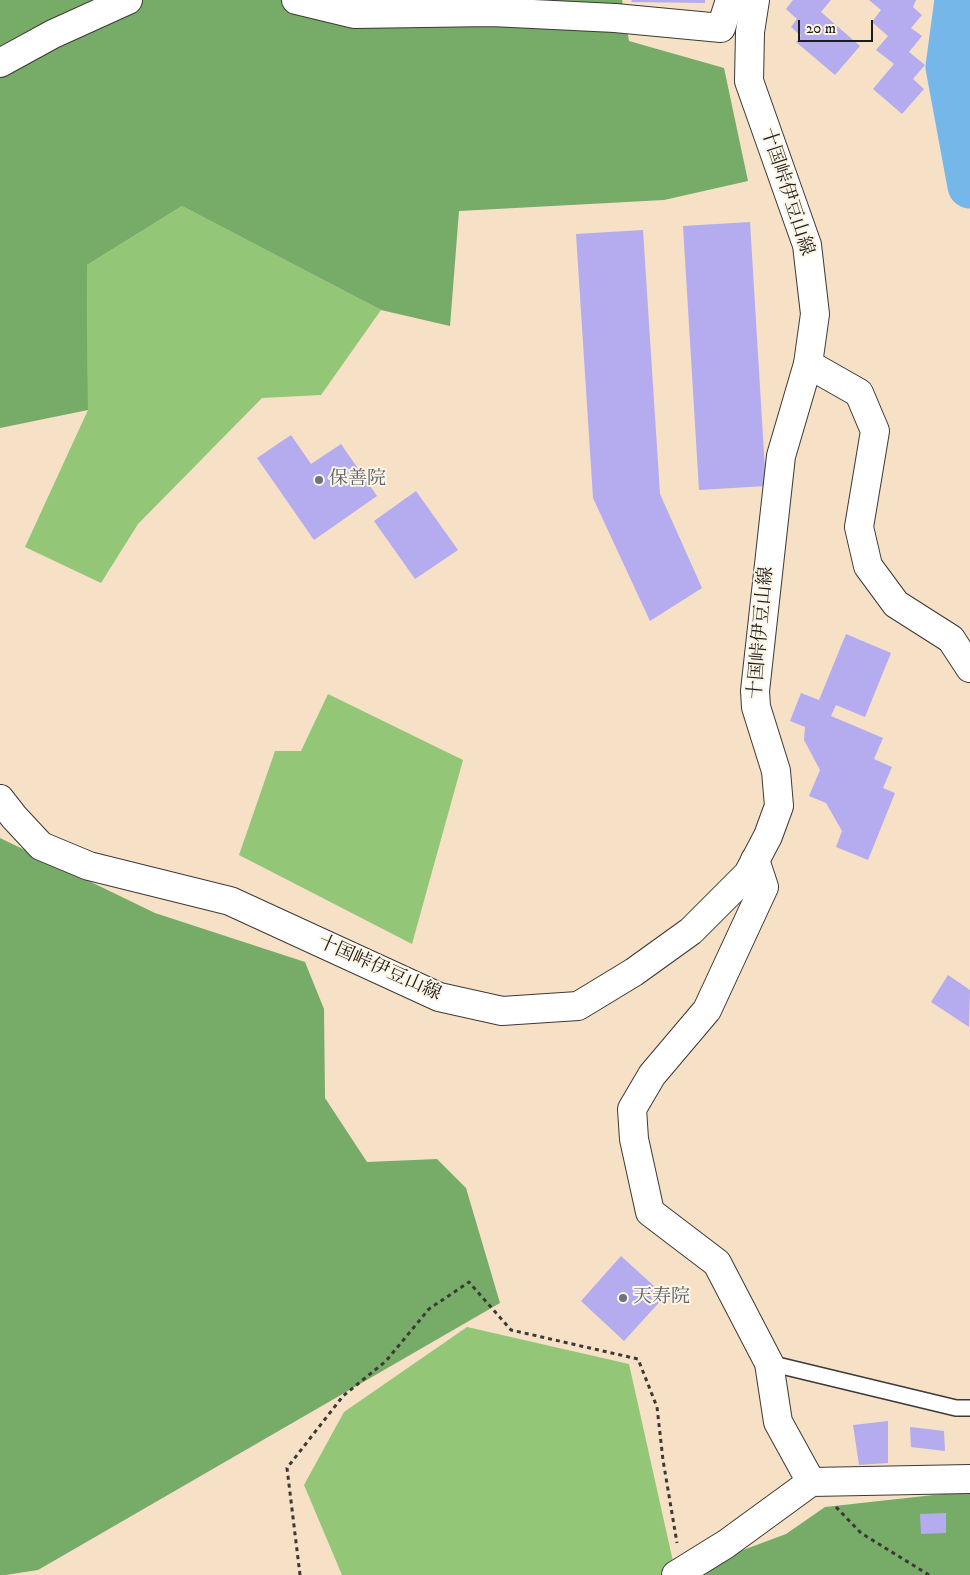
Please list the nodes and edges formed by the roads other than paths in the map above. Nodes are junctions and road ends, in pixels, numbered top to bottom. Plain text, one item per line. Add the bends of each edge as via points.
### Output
1 (128, 0) edge
2 (296, 0) edge
3 (730, 0) edge
4 (755, 0) edge
5 (0, 63) edge
6 (808, 364) junction
7 (970, 668) edge
8 (0, 799) edge
9 (755, 860) junction
10 (769, 1363) junction
11 (970, 1408) edge
12 (970, 1479) edge
13 (811, 1482) junction
14 (676, 1575) edge

1 - 5 street via 53,34
2 - 3 street via 354,14 492,12 722,28
4 - 6 street, 十国峠伊豆山線 via 750,32 749,81 807,245 815,314
6 - 7 street via 859,393 875,432 859,527 868,566 896,604 951,639
6 - 9 street, 十国峠伊豆山線 via 781,456 768,564 755,691 756,707 776,771 779,806
8 - 9 street, 十国峠伊豆山線 via 41,846 89,866 230,901 439,997 502,1011 578,1006 634,972 690,931 748,874
9 - 10 street via 764,888 707,1010 652,1075 632,1109 634,1140 650,1212 717,1263
10 - 11 lane via 956,1408
10 - 13 street via 778,1422
12 - 13 street
13 - 14 street via 726,1544

